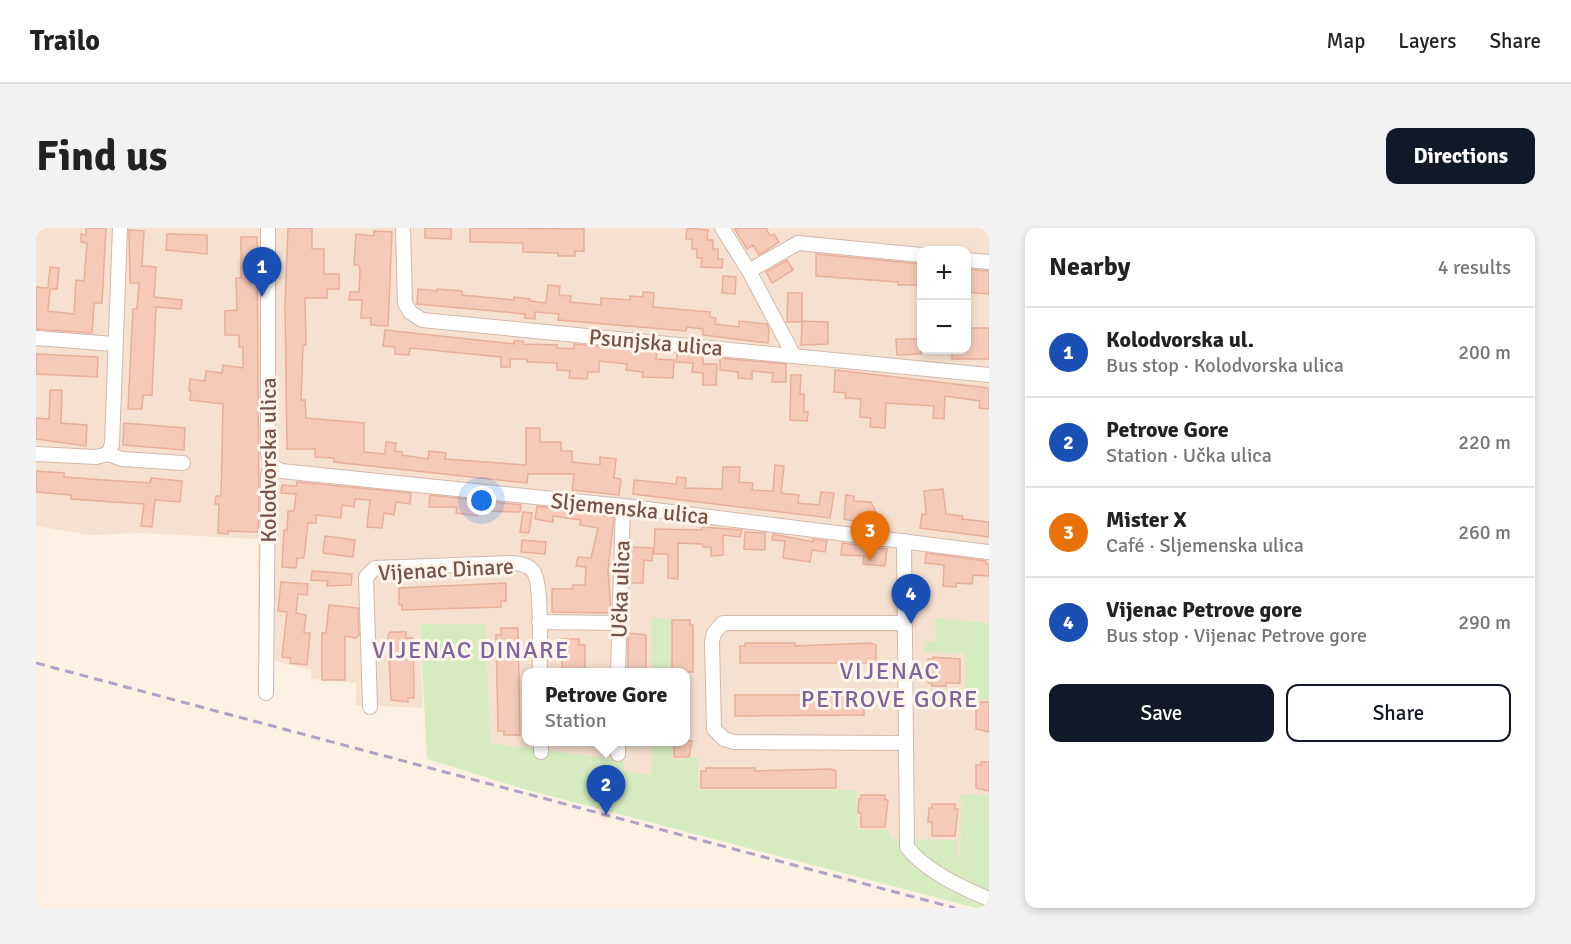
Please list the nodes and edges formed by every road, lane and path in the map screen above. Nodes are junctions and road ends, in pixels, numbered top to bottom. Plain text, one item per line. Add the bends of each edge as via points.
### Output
1 (120, 228) edge
2 (268, 228) edge
3 (403, 228) edge
4 (722, 228) edge
5 (917, 255) edge
6 (971, 260) edge
7 (989, 262) edge
8 (749, 271) junction
9 (36, 338) edge
10 (114, 344) junction
11 (793, 354) junction
12 (989, 375) edge
13 (36, 454) edge
14 (108, 454) junction
15 (183, 463) dead end
16 (272, 465) junction
17 (624, 507) junction
18 (904, 541) junction
19 (989, 552) edge
20 (539, 622) junction
21 (619, 623) junction
22 (905, 623) junction
23 (540, 668) edge
24 (618, 668) edge
25 (266, 693) dead end
26 (370, 707) dead end
27 (906, 743) junction
28 (989, 899) edge

1 - 10 street
2 - 16 street, Kolodvorska ulica via 268,453
3 - 11 street, Psunjska ulica via 405,303 422,320
4 - 8 street
5 - 8 street via 798,243
6 - 7 street
8 - 11 street
9 - 10 street
10 - 14 street via 112,444
11 - 12 street, Psunjska ulica
13 - 14 street via 96,458
14 - 15 street via 122,459
16 - 17 street, Sljemenska ulica via 281,471
16 - 25 street, Kolodvorska ulica via 268,476
17 - 18 street, Sljemenska ulica
17 - 21 street, Učka ulica
18 - 19 street, Sljemenska ulica
18 - 22 street
20 - 21 street
20 - 23 street, Vijenac Dinare
20 - 26 street, Vijenac Dinare via 537,578 528,566 370,569 366,577
21 - 24 street, Učka ulica
22 - 27 street
22 - 27 street via 723,623 712,642 712,677 713,723 724,739
27 - 28 street via 907,847 941,874

